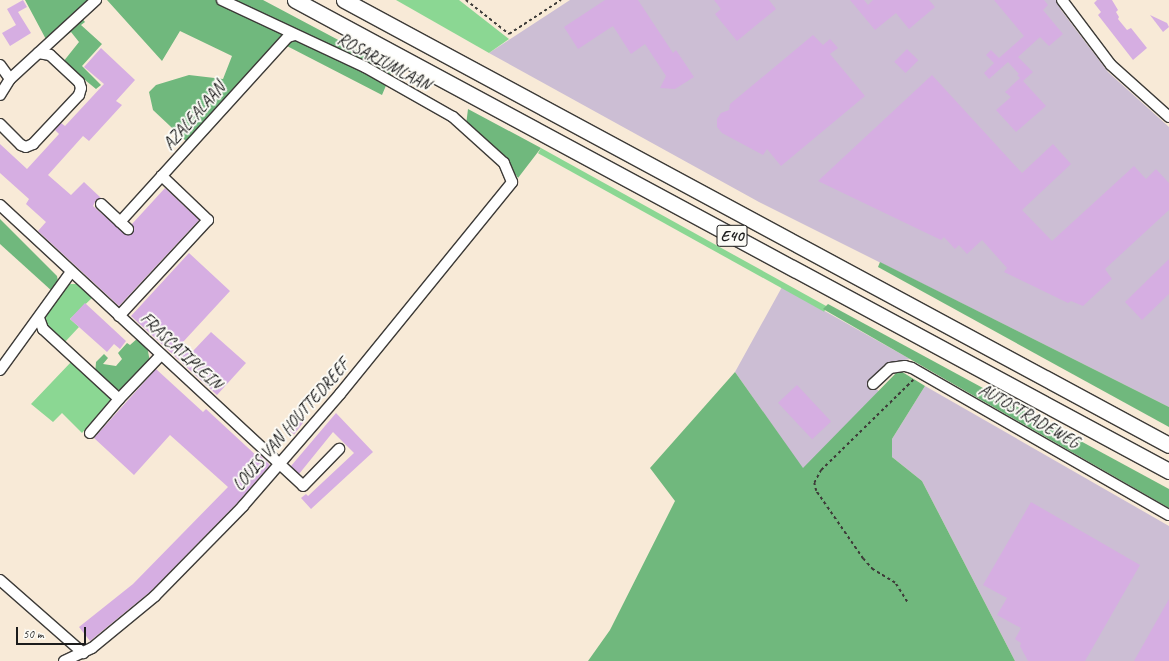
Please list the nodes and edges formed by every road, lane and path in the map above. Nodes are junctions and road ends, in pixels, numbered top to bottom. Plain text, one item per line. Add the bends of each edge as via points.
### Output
1 (96, 0) edge
2 (222, 0) edge
3 (295, 0) edge
4 (344, 0) edge
5 (466, 0) edge
6 (561, 0) edge
7 (1062, 0) edge
8 (294, 35) junction
9 (38, 54) junction
10 (0, 65) edge
11 (10, 79) junction
12 (0, 95) edge
13 (1169, 117) edge
14 (0, 124) edge
15 (162, 176) junction
16 (512, 178) joint
17 (0, 204) edge
18 (101, 204) dead end
19 (71, 272) junction
20 (120, 316) junction
21 (39, 318) junction
22 (161, 355) junction
23 (0, 370) edge
24 (917, 376) dead end
25 (873, 384) dead end
26 (118, 399) junction
27 (90, 433) dead end
28 (1169, 445) edge
29 (339, 449) dead end
30 (279, 466) junction
31 (1169, 471) edge
32 (1169, 515) edge
33 (0, 580) edge
34 (907, 602) dead end
35 (83, 653) junction
36 (64, 661) edge

1 - 9 street
2 - 8 street, ROSARIUMLAAN
3 - 31 highway, E40
4 - 28 highway, E40
5 - 6 path via 509,34
7 - 13 street via 1111,65
8 - 15 street, AZALEALAAN via 288,38
8 - 16 street, ROSARIUMLAAN via 365,67 454,117 504,163
9 - 11 street
9 - 14 street via 50,55 79,82 79,95 33,144 26,147
10 - 11 street
11 - 12 street
15 - 18 street, AZALEALAAN via 124,225
15 - 20 street via 208,220
16 - 30 street, LOUIS VAN HOUTTEDREEF via 421,294
17 - 19 street, FRASCATIPLEIN
19 - 20 street, FRASCATIPLEIN
19 - 21 street
20 - 22 street, FRASCATIPLEIN
21 - 23 street
21 - 26 street via 43,328
22 - 26 street
22 - 30 street, FRASCATIPLEIN
24 - 34 path via 821,470 814,483 816,490 863,559 873,570 895,583
25 - 32 street, AUTOSTRADEWEG via 890,368 912,368
26 - 27 street
29 - 30 street, FRASCATIPLEIN via 303,486
30 - 35 street, LOUIS VAN HOUTTEDREEF via 155,596
33 - 35 street
35 - 36 street, LOUIS VAN HOUTTEDREEF

